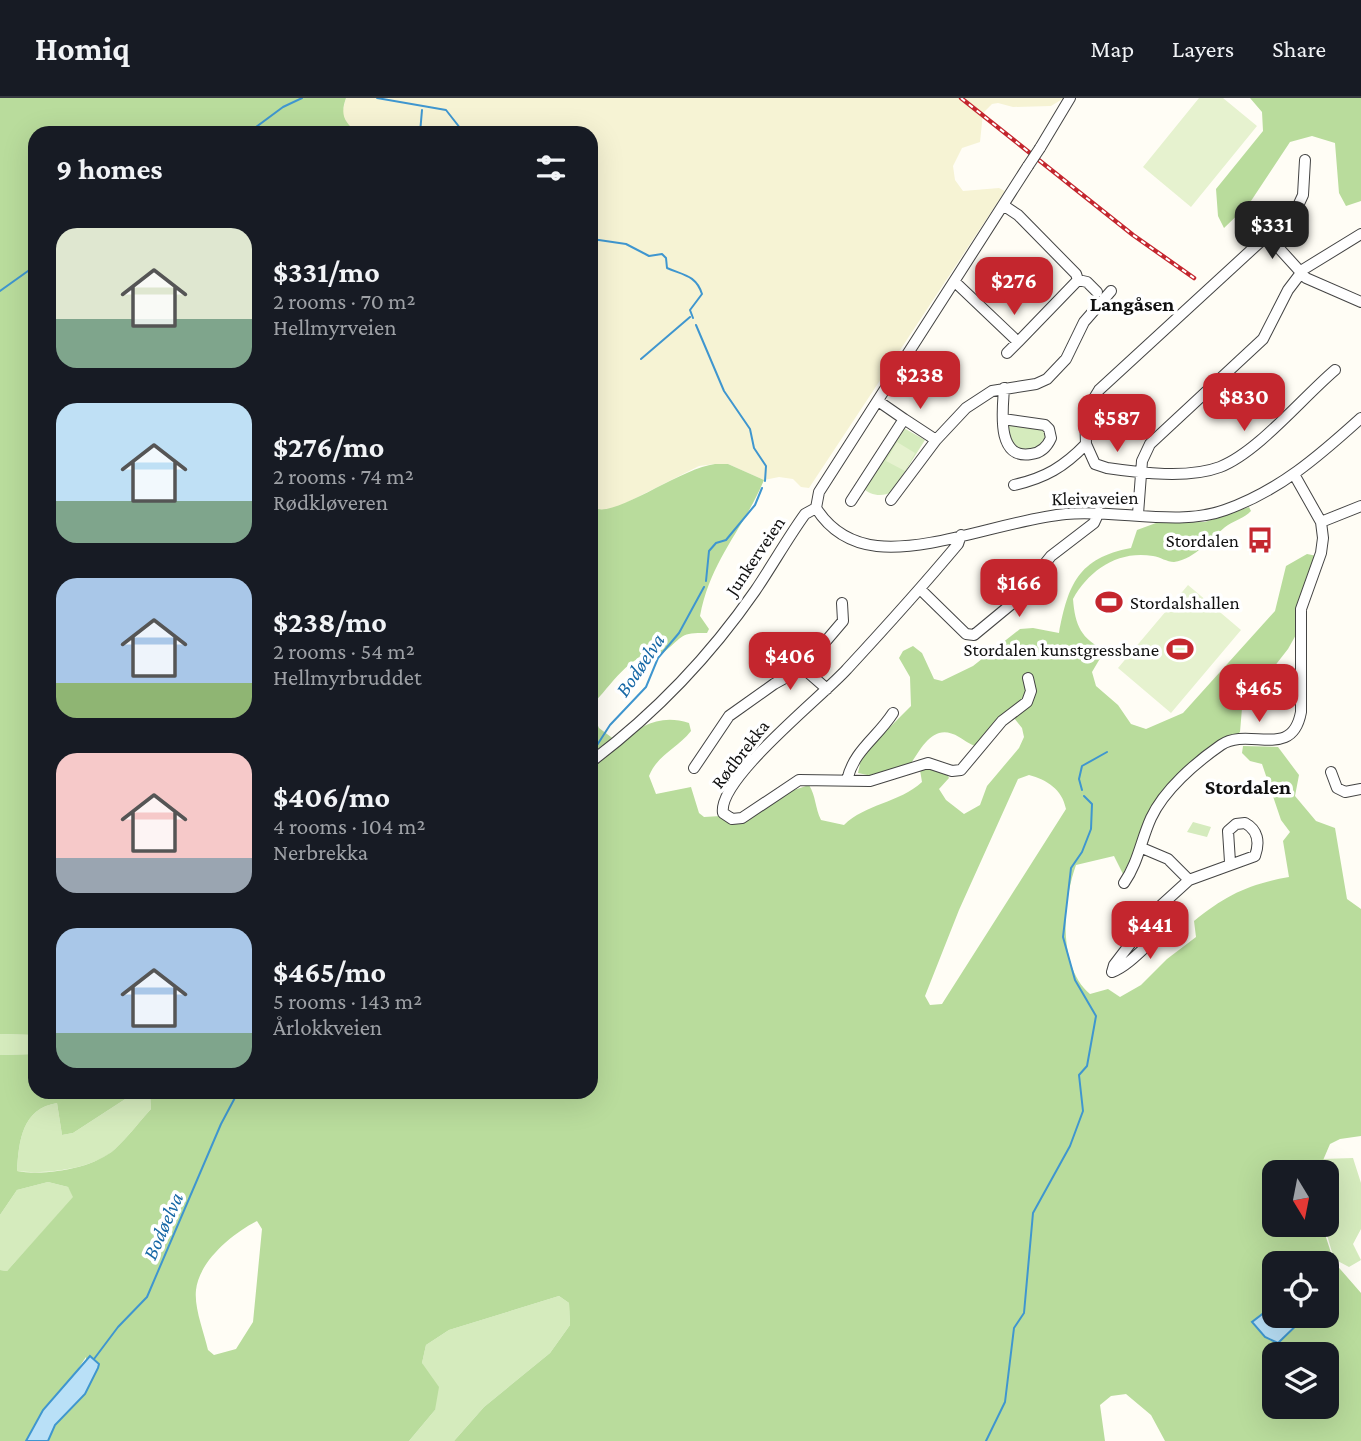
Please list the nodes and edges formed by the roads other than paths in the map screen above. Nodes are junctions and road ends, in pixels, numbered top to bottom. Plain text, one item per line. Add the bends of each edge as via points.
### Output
1 (1070, 98) edge
2 (1305, 160) dead end
3 (1003, 205) junction
4 (1361, 234) edge
5 (1268, 235) junction
6 (1301, 272) junction
7 (1078, 280) junction
8 (955, 282) junction
9 (1111, 291) dead end
10 (1097, 292) dead end
11 (1361, 302) edge
12 (1018, 342) junction
13 (1007, 353) dead end
14 (1335, 370) dead end
15 (1004, 388) junction
16 (878, 401) junction
17 (1361, 418) edge
18 (904, 419) junction
19 (1003, 419) junction
20 (936, 440) junction
21 (1086, 444) junction
22 (1140, 471) junction
23 (1294, 476) junction
24 (1014, 485) dead end
25 (891, 500) dead end
26 (851, 501) dead end
27 (1361, 506) edge
28 (816, 508) junction
29 (1099, 512) junction
30 (1138, 514) junction
31 (1321, 522) junction
32 (961, 535) junction
33 (920, 589) junction
34 (842, 603) dead end
35 (803, 668) junction
36 (1028, 678) dead end
37 (827, 689) junction
38 (893, 713) dead end
39 (598, 756) edge
40 (694, 768) dead end
41 (1331, 772) dead end
42 (847, 780) junction
43 (1361, 789) edge
44 (1142, 848) junction
45 (1230, 862) dead end
46 (1189, 880) junction
47 (1124, 883) dead end
48 (1175, 922) dead end

1 - 3 street, Junkerveien, bridge
2 - 5 street via 1301,204
3 - 7 street via 1018,215
3 - 8 street, Junkerveien
4 - 6 street
5 - 6 street
5 - 21 street via 1099,390 1085,414
6 - 11 street
6 - 22 street via 1263,340 1161,432 1145,452
7 - 10 street
7 - 12 street
8 - 12 street
8 - 16 street, Junkerveien
9 - 15 street via 1084,322 1058,370 1036,384
12 - 13 street
14 - 22 street via 1232,461 1193,472
15 - 19 street
15 - 20 street via 966,408
16 - 18 street
16 - 28 street, Junkerveien via 819,492
17 - 23 street, Kleivaveien
18 - 20 street
18 - 26 street
19 - 19 street via 1009,445 1024,454 1041,451 1051,438 1045,425
20 - 25 street
21 - 22 street via 1098,466
21 - 24 street via 1055,472
22 - 30 street
23 - 30 street, Kleivaveien via 1213,514
23 - 31 street
27 - 31 street
28 - 32 street, Kleivaveien via 840,533 871,545 899,546
28 - 39 street, Junkerveien via 805,514 754,592 693,667 642,722
29 - 30 street, Kleivaveien
29 - 32 street, Kleivaveien via 1042,517
29 - 33 street via 1094,523 1051,556 1014,602 974,635 966,634
31 - 44 street via 1321,553 1301,609 1298,723 1282,739 1237,739 1217,748 1166,794 1152,815
32 - 33 street, Rødbrekka
33 - 37 street, Rødbrekka
34 - 35 street via 841,624
35 - 37 street
35 - 40 street via 733,712
36 - 42 street, Rødbrekka via 1031,691 1027,702 1002,721 961,770 928,763 880,779
37 - 42 street, Rødbrekka via 776,735 731,789 723,813 732,819 742,818 799,780
38 - 42 street via 854,758
41 - 43 street via 1337,788 1345,792
44 - 46 street via 1173,863
44 - 47 street
45 - 46 street
46 - 48 street via 1156,911 1112,972

